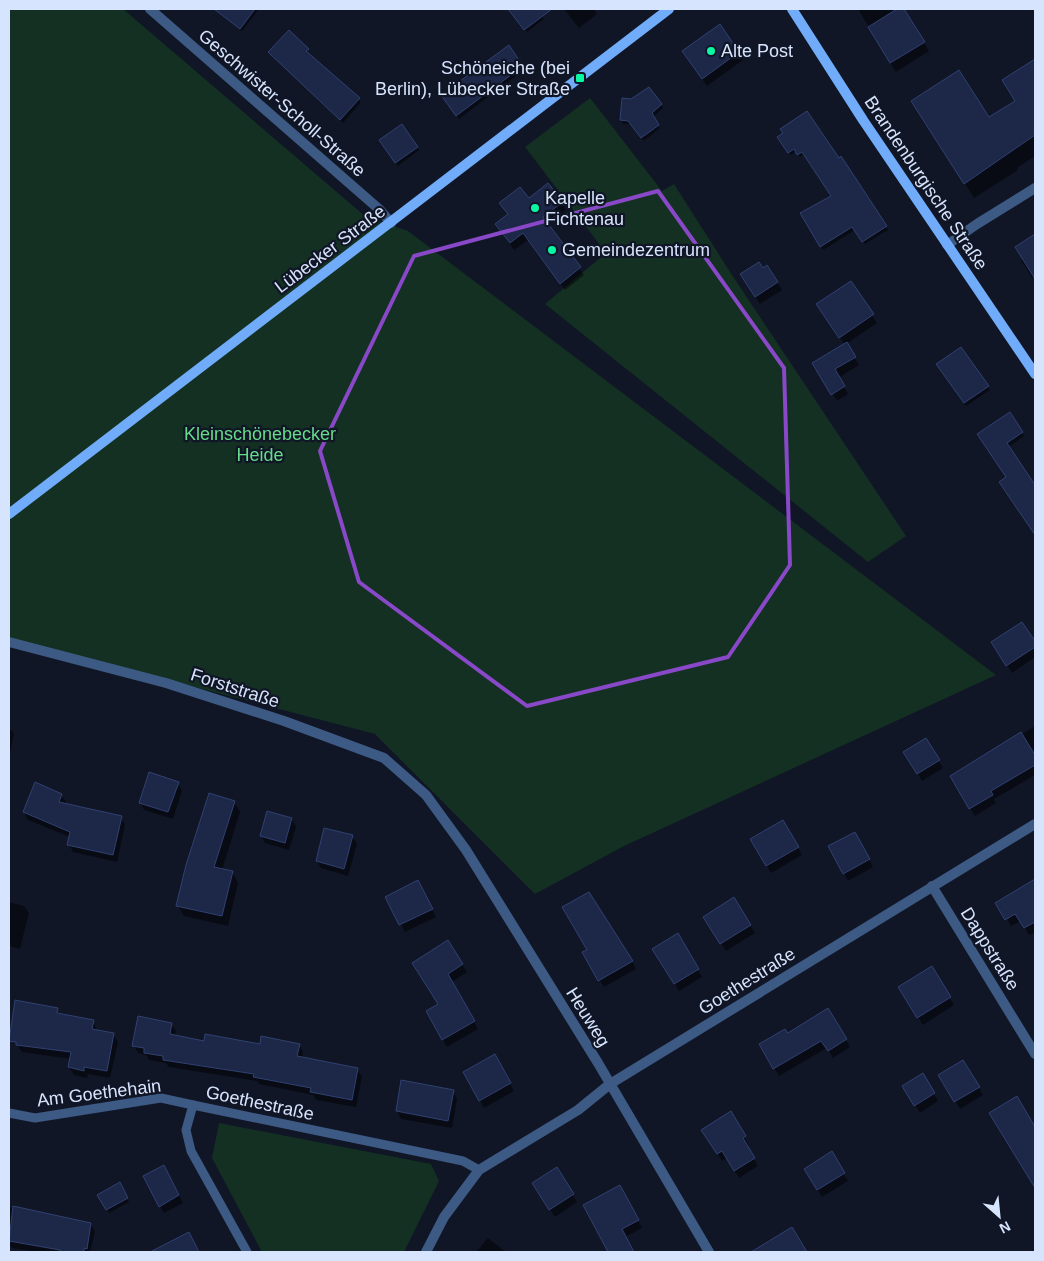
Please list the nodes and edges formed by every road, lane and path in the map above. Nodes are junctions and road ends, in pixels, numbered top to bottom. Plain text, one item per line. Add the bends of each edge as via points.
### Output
1 (150, 9) edge
2 (669, 9) edge
3 (792, 9) edge
4 (1035, 188) edge
5 (391, 223) junction
6 (947, 245) junction
7 (1035, 374) edge
8 (9, 514) edge
9 (9, 642) edge
10 (432, 803) joint
11 (1035, 824) edge
12 (932, 886) junction
13 (1035, 1054) edge
14 (610, 1084) junction
15 (193, 1105) junction
16 (9, 1113) edge
17 (478, 1170) junction
18 (247, 1252) edge
19 (426, 1252) edge
20 (709, 1252) edge

1 - 5 street, Geschwister-Scholl-Straße
2 - 5 street, Lübecker Straße
3 - 6 street, Brandenburgische Straße
4 - 6 street
5 - 8 street, Lübecker Straße
6 - 7 street, Brandenburgische Straße
9 - 10 street, Forststraße via 166,683 384,758
10 - 14 street, Heuweg via 466,850
11 - 12 street, Goethestraße
12 - 13 street, Dappstraße
12 - 14 street, Goethestraße
14 - 17 street, Goethestraße via 578,1110
14 - 20 street, Heuweg
15 - 16 lane, Am Goethehain via 161,1098 35,1118
15 - 17 lane, Goethestraße via 463,1161
15 - 18 lane, Goethestraße via 186,1130 191,1151
17 - 19 street, Goethestraße via 444,1217

